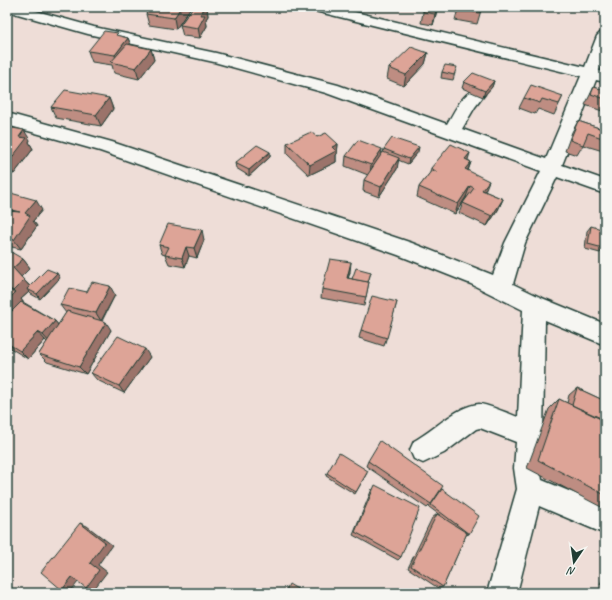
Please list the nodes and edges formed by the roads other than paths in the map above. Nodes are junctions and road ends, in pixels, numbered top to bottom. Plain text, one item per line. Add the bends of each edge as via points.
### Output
1 (316, 7) edge
2 (10, 10) edge
3 (605, 36) edge
4 (598, 75) edge
5 (477, 94) edge
6 (7, 119) edge
7 (452, 131) junction
8 (550, 169) junction
9 (605, 187) edge
10 (501, 288) junction
11 (534, 305) junction
12 (605, 335) edge
13 (530, 434) junction
14 (423, 450) dead end
15 (530, 489) junction
16 (605, 520) edge
17 (502, 593) edge

1 - 4 street
2 - 7 street via 271,72 332,89
3 - 4 street
4 - 8 street
5 - 7 street
6 - 10 street via 106,146 276,204 405,249
7 - 8 street
8 - 9 street
8 - 10 street via 516,242
10 - 11 street
11 - 12 street
11 - 13 street
13 - 14 street via 480,416 469,419
13 - 15 street via 527,468
15 - 16 street
15 - 17 street

